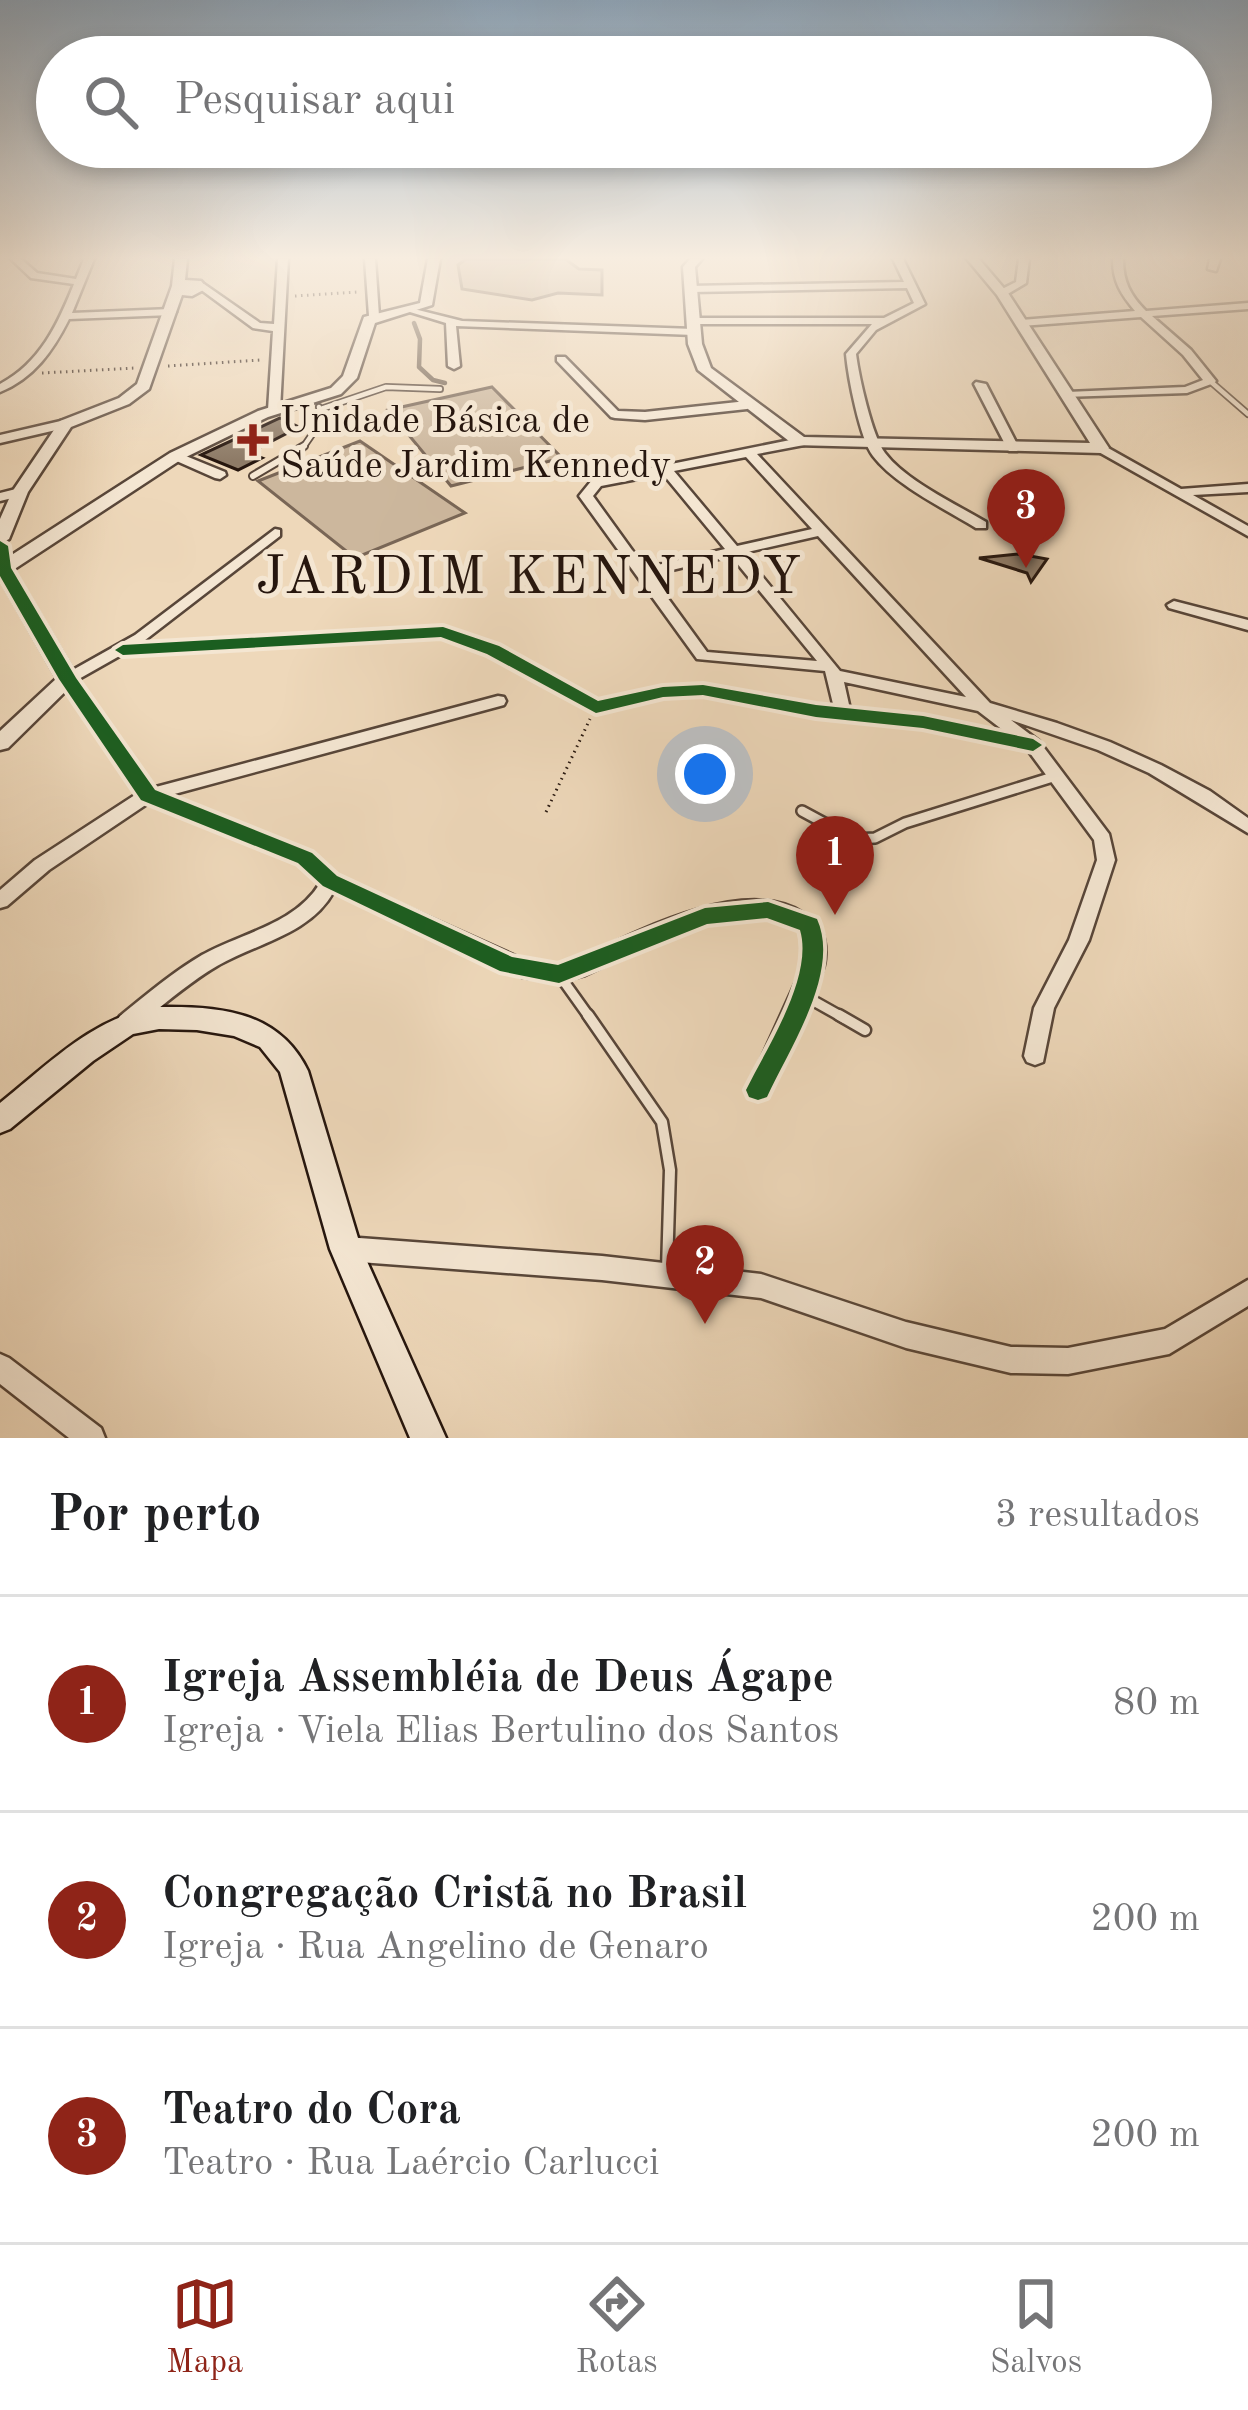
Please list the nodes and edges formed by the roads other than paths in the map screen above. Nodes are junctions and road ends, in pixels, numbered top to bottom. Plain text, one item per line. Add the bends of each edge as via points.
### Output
1 (58, 326) edge
2 (171, 326) edge
3 (258, 326) edge
4 (370, 326) edge
5 (451, 326) edge
6 (639, 326) edge
7 (721, 326) edge
8 (876, 326) edge
9 (1024, 326) edge
10 (1154, 326) edge
11 (693, 327) junction
12 (278, 328) joint
13 (561, 359) dead end
14 (454, 366) dead end
15 (1210, 381) junction
16 (980, 383) dead end
17 (0, 389) edge
18 (440, 389) dead end
19 (1066, 395) junction
20 (317, 405) junction
21 (747, 405) junction
22 (274, 410) junction
23 (1248, 414) edge
24 (65, 424) junction
25 (0, 439) edge
26 (800, 442) junction
27 (872, 445) junction
28 (1013, 448) junction
29 (1101, 448) junction
30 (748, 452) junction
31 (176, 456) junction
32 (664, 469) junction
33 (220, 475) dead end
34 (254, 476) dead end
35 (1248, 488) edge
36 (1182, 492) junction
37 (20, 493) junction
38 (0, 497) edge
39 (981, 525) dead end
40 (820, 531) junction
41 (1248, 532) edge
42 (275, 533) dead end
43 (0, 543) edge
44 (734, 553) junction
45 (1, 570) edge
46 (641, 573) junction
47 (1174, 605) dead end
48 (1248, 625) edge
49 (123, 650) junction
50 (832, 671) junction
51 (68, 679) junction
52 (498, 701) dead end
53 (985, 708) junction
54 (843, 713) junction
55 (0, 743) edge
56 (1033, 746) junction
57 (1058, 775) junction
58 (148, 795) junction
59 (802, 811) dead end
60 (1248, 827) edge
61 (330, 881) junction
62 (0, 901) edge
63 (559, 974) junction
64 (801, 994) junction
65 (124, 1024) junction
66 (866, 1030) dead end
67 (1034, 1056) dead end
68 (758, 1090) dead end
69 (0, 1120) edge
70 (346, 1249) junction
71 (667, 1275) junction
72 (1248, 1292) edge
73 (0, 1367) edge
74 (91, 1438) edge
75 (428, 1438) edge

1 - 17 street via 28,374
2 - 24 street via 144,386
3 - 12 street
4 - 20 street via 350,378
5 - 14 street
6 - 11 street
7 - 11 street
8 - 27 street via 861,336 850,362
9 - 19 street
10 - 15 street
11 - 21 street via 705,370
12 - 22 street
13 - 21 street via 615,414
15 - 19 street via 1187,390
15 - 23 lane
16 - 28 street
18 - 20 lane via 386,387
19 - 29 street
20 - 22 street
20 - 34 lane via 315,435 302,450
21 - 26 street
22 - 31 street
24 - 25 street
24 - 37 street
26 - 27 street
26 - 30 street
27 - 28 street
27 - 39 street via 887,465
28 - 29 street
29 - 36 street
30 - 32 street
30 - 40 street
31 - 33 street
31 - 45 street
32 - 44 street
32 - 46 street via 597,483 586,496
35 - 36 street
36 - 41 street
37 - 38 street
37 - 43 street
40 - 44 street
40 - 53 street
42 - 49 street
43 - 45 street
44 - 46 street
44 - 50 street
45 - 51 street
46 - 50 street via 702,656
47 - 48 street
49 - 51 street
49 - 54 street via 442,632 493,650 596,707 703,690
50 - 53 street
50 - 54 street
51 - 55 street
51 - 58 street
52 - 58 street
53 - 56 street
53 - 60 street via 1168,772
54 - 56 street
56 - 57 street
57 - 59 lane via 875,838 854,839
57 - 67 street via 1103,839 1106,860 1079,940 1044,1008
58 - 61 street via 305,858
58 - 62 street
61 - 63 street via 508,964
61 - 65 street via 299,916 207,962
63 - 64 street via 688,921 768,910 813,931 815,962
63 - 71 lane via 662,1122
64 - 66 lane
64 - 68 street
65 - 69 street
65 - 70 street via 236,1026 284,1052
70 - 71 street
70 - 75 street
71 - 72 street via 761,1286 1011,1360 1068,1361 1169,1341
73 - 74 street

